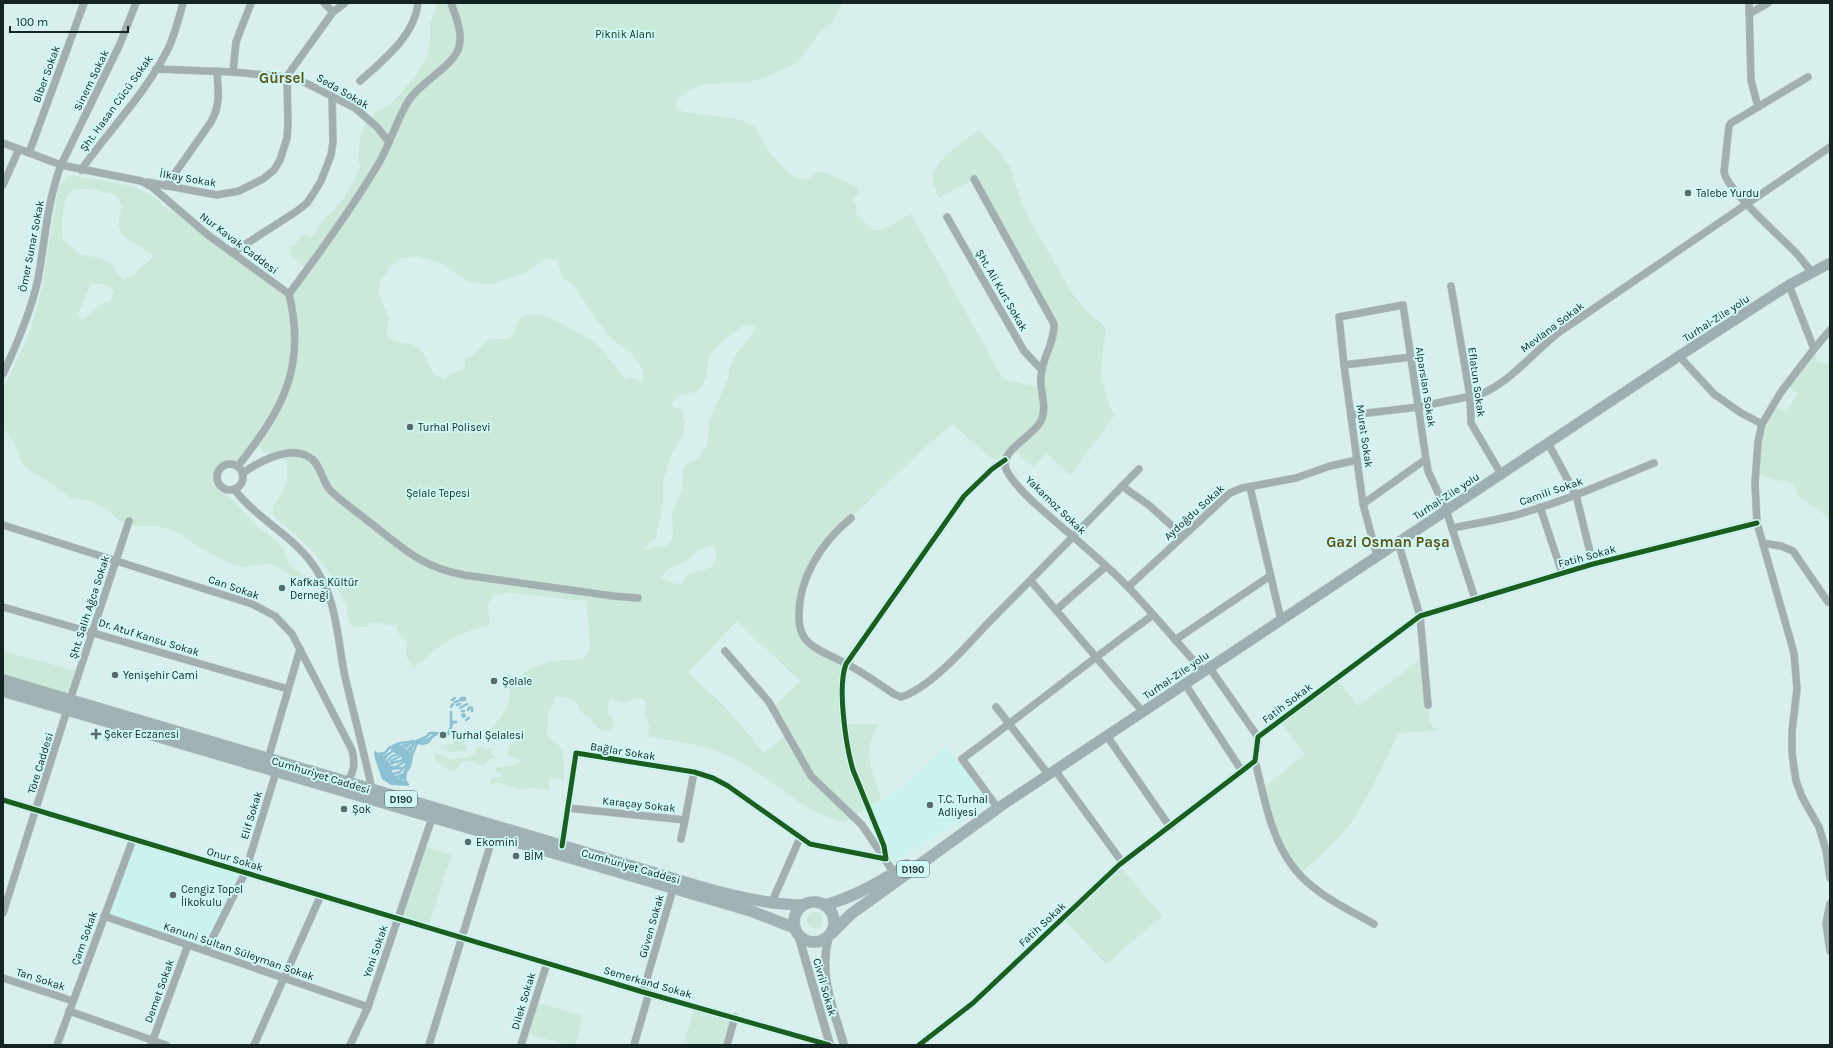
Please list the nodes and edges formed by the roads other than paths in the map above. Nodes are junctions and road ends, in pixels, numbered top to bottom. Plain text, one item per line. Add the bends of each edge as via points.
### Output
1 (84, 3) edge
2 (136, 3) edge
3 (183, 3) edge
4 (250, 3) edge
5 (324, 3) edge
6 (345, 3) edge
7 (418, 3) edge
8 (451, 3) edge
9 (1749, 3) edge
10 (1768, 3) edge
11 (333, 12) junction
12 (1749, 14) junction
13 (156, 68) junction
14 (217, 71) junction
15 (233, 72) junction
16 (287, 76) junction
17 (1808, 77) dead end
18 (360, 81) dead end
19 (332, 96) junction
20 (1758, 107) junction
21 (389, 142) junction
22 (3, 143) edge
23 (1830, 147) edge
24 (19, 149) junction
25 (29, 152) junction
26 (61, 165) junction
27 (81, 170) junction
28 (974, 179) dead end
29 (141, 181) junction
30 (3, 185) edge
31 (166, 186) junction
32 (1747, 204) junction
33 (947, 217) dead end
34 (232, 253) junction
35 (1830, 263) edge
36 (1812, 272) junction
37 (1789, 285) junction
38 (1451, 286) dead end
39 (289, 294) junction
40 (1339, 317) joint
41 (1830, 330) edge
42 (1814, 349) junction
43 (1679, 356) junction
44 (1411, 357) junction
45 (6, 358) edge
46 (1344, 365) junction
47 (1042, 370) junction
48 (3, 374) edge
49 (1470, 396) junction
50 (1418, 407) junction
51 (1351, 415) junction
52 (1762, 424) junction
53 (1548, 444) junction
54 (1426, 459) junction
55 (1005, 460) junction
56 (1357, 460) junction
57 (1654, 463) dead end
58 (238, 466) junction
59 (1139, 470) dead end
60 (243, 473) junction
61 (1501, 474) junction
62 (1122, 486) junction
63 (1250, 487) junction
64 (234, 489) junction
65 (1576, 495) junction
66 (1363, 504) junction
67 (1540, 507) junction
68 (1446, 510) junction
69 (850, 518) dead end
70 (129, 521) dead end
71 (1757, 522) junction
72 (3, 525) edge
73 (1452, 528) junction
74 (1183, 536) junction
75 (1073, 537) junction
76 (1398, 542) junction
77 (1763, 543) junction
78 (1377, 556) junction
79 (116, 560) junction
80 (1593, 564) junction
81 (1105, 567) junction
82 (1562, 574) junction
83 (1270, 576) junction
84 (1030, 581) junction
85 (1128, 587) junction
86 (638, 598) dead end
87 (1475, 599) junction
88 (1828, 602) dead end
89 (3, 607) edge
90 (1056, 610) junction
91 (1153, 615) junction
92 (1420, 616) junction
93 (1281, 620) junction
94 (92, 631) junction
95 (1175, 640) junction
96 (300, 648) junction
97 (725, 651) dead end
98 (1096, 656) junction
99 (846, 664) junction
100 (1206, 669) junction
101 (3, 680) edge
102 (1185, 684) junction
103 (288, 689) junction
104 (3, 691) edge
105 (69, 705) junction
106 (1428, 706) dead end
107 (996, 707) dead end
108 (1143, 712) junction
109 (1010, 724) junction
110 (1107, 736) junction
111 (1258, 737) junction
112 (268, 759) junction
113 (1255, 761) junction
114 (367, 762) junction
115 (354, 763) junction
116 (1242, 771) junction
117 (276, 772) junction
118 (694, 772) junction
119 (1052, 772) junction
120 (345, 787) junction
121 (371, 795) junction
122 (3, 800) edge
123 (568, 808) junction
124 (998, 808) junction
125 (36, 810) junction
126 (432, 818) junction
127 (685, 820) junction
128 (1170, 827) junction
129 (493, 836) junction
130 (800, 838) junction
131 (132, 839) junction
132 (681, 839) dead end
133 (562, 846) junction
134 (886, 859) junction
135 (1122, 862) junction
136 (245, 873) junction
137 (894, 873) junction
138 (1830, 878) edge
139 (672, 888) junction
140 (322, 895) junction
141 (771, 904) junction
142 (1830, 904) edge
143 (825, 905) junction
144 (802, 906) junction
145 (3, 913) edge
146 (104, 916) junction
147 (398, 918) junction
148 (1374, 924) dead end
149 (796, 931) junction
150 (830, 934) junction
151 (462, 938) junction
152 (188, 945) junction
153 (206, 951) junction
154 (1830, 951) edge
155 (547, 963) junction
156 (3, 978) edge
157 (284, 978) junction
158 (646, 993) junction
159 (73, 1001) junction
160 (368, 1007) junction
161 (69, 1011) junction
162 (735, 1017) junction
163 (152, 1043) edge
164 (56, 1045) edge
165 (166, 1045) edge
166 (254, 1045) edge
167 (350, 1045) edge
168 (430, 1045) edge
169 (521, 1045) edge
170 (634, 1045) edge
171 (727, 1045) edge
172 (830, 1045) edge
173 (844, 1045) edge
174 (920, 1045) edge

1 - 25 street, Biber Sokak
2 - 26 street, Sinem Sokak via 120,44
3 - 13 street, Şht. Hasan Cücü Sokak via 169,46
4 - 15 street via 236,42
5 - 11 street
6 - 11 street
7 - 18 street via 415,16 402,39 386,58
8 - 21 street via 460,36 458,51 409,100
9 - 12 street
10 - 12 street
11 - 16 street
12 - 20 street via 1751,80
13 - 14 street, Seda Sokak
13 - 27 street, Şht. Hasan Cücü Sokak via 147,84
14 - 15 street, Seda Sokak
14 - 31 street via 217,111
15 - 16 street, Seda Sokak
16 - 19 street, Seda Sokak via 310,84
16 - 31 street, İlkay Sokak via 286,138 280,160 271,174 239,191 225,195
17 - 20 street
19 - 21 street, Seda Sokak via 368,118
19 - 34 street via 333,142 313,194 297,211
20 - 32 street via 1736,119 1729,126 1724,169 1726,179
21 - 39 street via 339,225
22 - 24 street, Nur Kavak Caddesi
23 - 32 street, Mevlana Sokak
24 - 25 street, Nur Kavak Caddesi
24 - 30 street
25 - 26 street, Nur Kavak Caddesi
26 - 27 street, Nur Kavak Caddesi
26 - 45 street, Ömer Sunar Sokak via 54,183 37,281 27,316
27 - 29 street, Nur Kavak Caddesi
28 - 47 street via 1052,317 1054,333
29 - 31 street, İlkay Sokak
29 - 34 street, Nur Kavak Caddesi via 161,194
32 - 36 street
32 - 49 street, Mevlana Sokak via 1558,333 1496,386 1481,394
33 - 47 street, Şht. Ali Kurt Sokak via 1024,351
34 - 39 street, Nur Kavak Caddesi
35 - 36 main road, Turhal-Zile yolu / D190
36 - 37 main road, Turhal-Zile yolu / D190
37 - 42 street
37 - 43 main road, Turhal-Zile yolu / D190
38 - 49 street, Eflatun Sokak
39 - 58 street via 294,320 295,350 287,388 266,429
40 - 44 street, Alparslan Sokak via 1402,305
40 - 46 street, Murat Sokak
41 - 42 street
42 - 52 street via 1780,392
43 - 52 street via 1714,394
43 - 53 main road, Turhal-Zile yolu / D190
44 - 46 street
44 - 50 street, Alparslan Sokak
45 - 48 street, Ömer Sunar Sokak
46 - 51 street, Murat Sokak
47 - 55 street via 1042,419 1034,431 1015,447
49 - 50 street, Mevlana Sokak
49 - 61 street, Eflatun Sokak via 1471,423
50 - 51 street, Mevlana Sokak
50 - 54 street, Alparslan Sokak
51 - 56 street, Murat Sokak
52 - 71 street via 1756,462
53 - 61 main road, Turhal-Zile yolu / D190
53 - 65 street
54 - 66 street
54 - 68 street, Alparslan Sokak via 1432,482
55 - 75 street, Yakamoz Sokak via 1005,469 1029,498
55 - 99 street via 964,496
56 - 63 street, Aydoğdu Sokak via 1296,478
56 - 66 street, Murat Sokak
57 - 65 street, Camili Sokak
58 - 60 street
58 - 64 street via 226,465 220,469 218,475 218,481 223,488
59 - 62 street
60 - 64 street via 241,485
60 - 86 street via 254,464 270,458 287,454 307,455 316,463 325,483 338,496 408,552 430,566 464,575
61 - 68 main road, Turhal-Zile yolu / D190
62 - 74 street via 1150,506
62 - 75 street
63 - 74 street, Aydoğdu Sokak via 1230,493
63 - 83 street
64 - 114 street via 256,513 304,554 326,587 332,603 344,671
65 - 67 street, Camili Sokak
65 - 80 street
66 - 78 street, Murat Sokak
67 - 73 street, Camili Sokak via 1512,516
67 - 82 street
68 - 73 street, Alparslan Sokak
68 - 76 main road, Turhal-Zile yolu / D190
69 - 99 street via 833,534 819,553 805,580 799,604 799,619 804,638 819,650
70 - 79 street, Şht. Salih Ağca Sokak
71 - 77 street
71 - 80 street, Fatih Sokak
72 - 79 street, Can Sokak
73 - 87 street, Alparslan Sokak
74 - 85 street, Aydoğdu Sokak
75 - 81 street, Yakamoz Sokak
75 - 84 street
76 - 78 main road, Turhal-Zile yolu / D190
76 - 92 street
77 - 88 street via 1793,551
77 - 138 street via 1794,653 1797,689 1792,752 1796,781 1819,827
78 - 93 main road, Turhal-Zile yolu / D190
79 - 94 street, Şht. Salih Ağca Sokak
79 - 96 street, Can Sokak via 265,609 285,624
80 - 82 street, Fatih Sokak
81 - 85 street, Yakamoz Sokak
81 - 90 street
82 - 87 street, Fatih Sokak
83 - 93 street
83 - 95 street
84 - 90 street
84 - 99 street via 932,678 904,696 898,697
85 - 91 street, Yakamoz Sokak
87 - 92 street, Fatih Sokak
89 - 94 street, Dr. Atuf Kansu Sokak
90 - 98 street
91 - 95 street, Yakamoz Sokak
91 - 98 street
92 - 106 street
92 - 111 street, Fatih Sokak
93 - 100 main road, Turhal-Zile yolu / D190
94 - 103 street, Dr. Atuf Kansu Sokak
94 - 105 street, Şht. Salih Ağca Sokak
95 - 100 street, Yakamoz Sokak
96 - 103 street
96 - 115 street, Can Sokak via 349,744
97 - 134 street via 769,702 811,776 862,825
98 - 108 street
98 - 109 street
99 - 134 street via 842,680 842,697 850,758 884,846
100 - 102 main road, Turhal-Zile yolu / D190
100 - 111 street, Yakamoz Sokak
101 - 105 highway, Cumhuriyet Caddesi / D190
102 - 108 main road, Turhal-Zile yolu / D190
102 - 116 street
103 - 112 street
104 - 105 highway, Cumhuriyet Caddesi / D190
105 - 112 highway, Cumhuriyet Caddesi / D190
105 - 117 highway, Cumhuriyet Caddesi / D190
105 - 125 street, Töre Caddesi
107 - 109 street
108 - 110 main road, Turhal-Zile yolu / D190
109 - 119 street
109 - 124 street via 962,759
110 - 119 main road, Turhal-Zile yolu / D190
110 - 128 street
111 - 113 street, Fatih Sokak
112 - 120 highway, Cumhuriyet Caddesi / D190
113 - 116 street, Fatih Sokak
113 - 148 street via 1274,831 1291,865 1316,889
114 - 115 street
114 - 121 street
115 - 120 street
116 - 128 street, Fatih Sokak
117 - 120 highway, Cumhuriyet Caddesi / D190
117 - 136 street, Elif Sokak
118 - 123 street, Bağlar Sokak via 576,753
118 - 127 street, Karaçay Sokak
118 - 130 street, Bağlar Sokak via 728,786
119 - 124 main road, Turhal-Zile yolu / D190
119 - 135 street
120 - 121 highway, Cumhuriyet Caddesi / D190
121 - 126 highway, Cumhuriyet Caddesi / D190
121 - 133 highway, Cumhuriyet Caddesi / D190
122 - 125 street, Onur Sokak
123 - 127 street, Karaçay Sokak
123 - 133 street, Bağlar Sokak
124 - 137 highway, Cumhuriyet Caddesi / D190
124 - 150 highway, Cumhuriyet Caddesi / D190 via 851,914
125 - 131 street, Onur Sokak
125 - 145 street, Töre Caddesi
126 - 129 highway, Cumhuriyet Caddesi / D190
126 - 147 street, Yeni Sokak
127 - 132 street
128 - 135 street, Fatih Sokak
129 - 139 highway, Cumhuriyet Caddesi / D190
129 - 151 street
130 - 134 street, Bağlar Sokak via 813,845
130 - 141 street
131 - 136 street, Onur Sokak
131 - 146 street, Çam Sokak
133 - 141 highway, Cumhuriyet Caddesi / D190
134 - 137 street
135 - 174 street, Fatih Sokak via 973,1003
136 - 140 street, Onur Sokak
136 - 153 street, Elif Sokak
137 - 143 highway, Cumhuriyet Caddesi / D190 via 854,895
139 - 149 highway, Cumhuriyet Caddesi / D190 via 765,916
139 - 158 street, Güven Sokak
140 - 147 street, Onur Sokak
140 - 157 street
141 - 144 highway, Cumhuriyet Caddesi / D190
142 - 154 street via 1826,923
143 - 144 highway, Cumhuriyet Caddesi via 815,901
143 - 150 highway via 835,919
144 - 149 highway via 794,917
146 - 152 street, Kanuni Sultan Süleyman Sokak
146 - 159 street, Çam Sokak
147 - 151 street, Onur Sokak
147 - 160 street, Yeni Sokak
149 - 150 highway, Cumhuriyet Caddesi via 806,941 813,942 824,940
149 - 172 street, Civril Sokak
150 - 173 street, Civril Sokak via 825,951 824,970
151 - 155 street, Semerkand Sokak
151 - 168 street
152 - 153 street, Kanuni Sultan Süleyman Sokak
152 - 163 street, Demet Sokak
153 - 157 street, Kanuni Sultan Süleyman Sokak
155 - 158 street, Semerkand Sokak
155 - 169 street, Dilek Sokak
156 - 159 street, Tan Sokak
157 - 160 street, Kanuni Sultan Süleyman Sokak
157 - 166 street
158 - 162 street, Semerkand Sokak
158 - 170 street, Güven Sokak
159 - 161 street, Çam Sokak
160 - 167 street, Yeni Sokak
161 - 163 street
161 - 164 street, Çam Sokak
162 - 171 street
162 - 172 street, Semerkand Sokak
163 - 165 street

